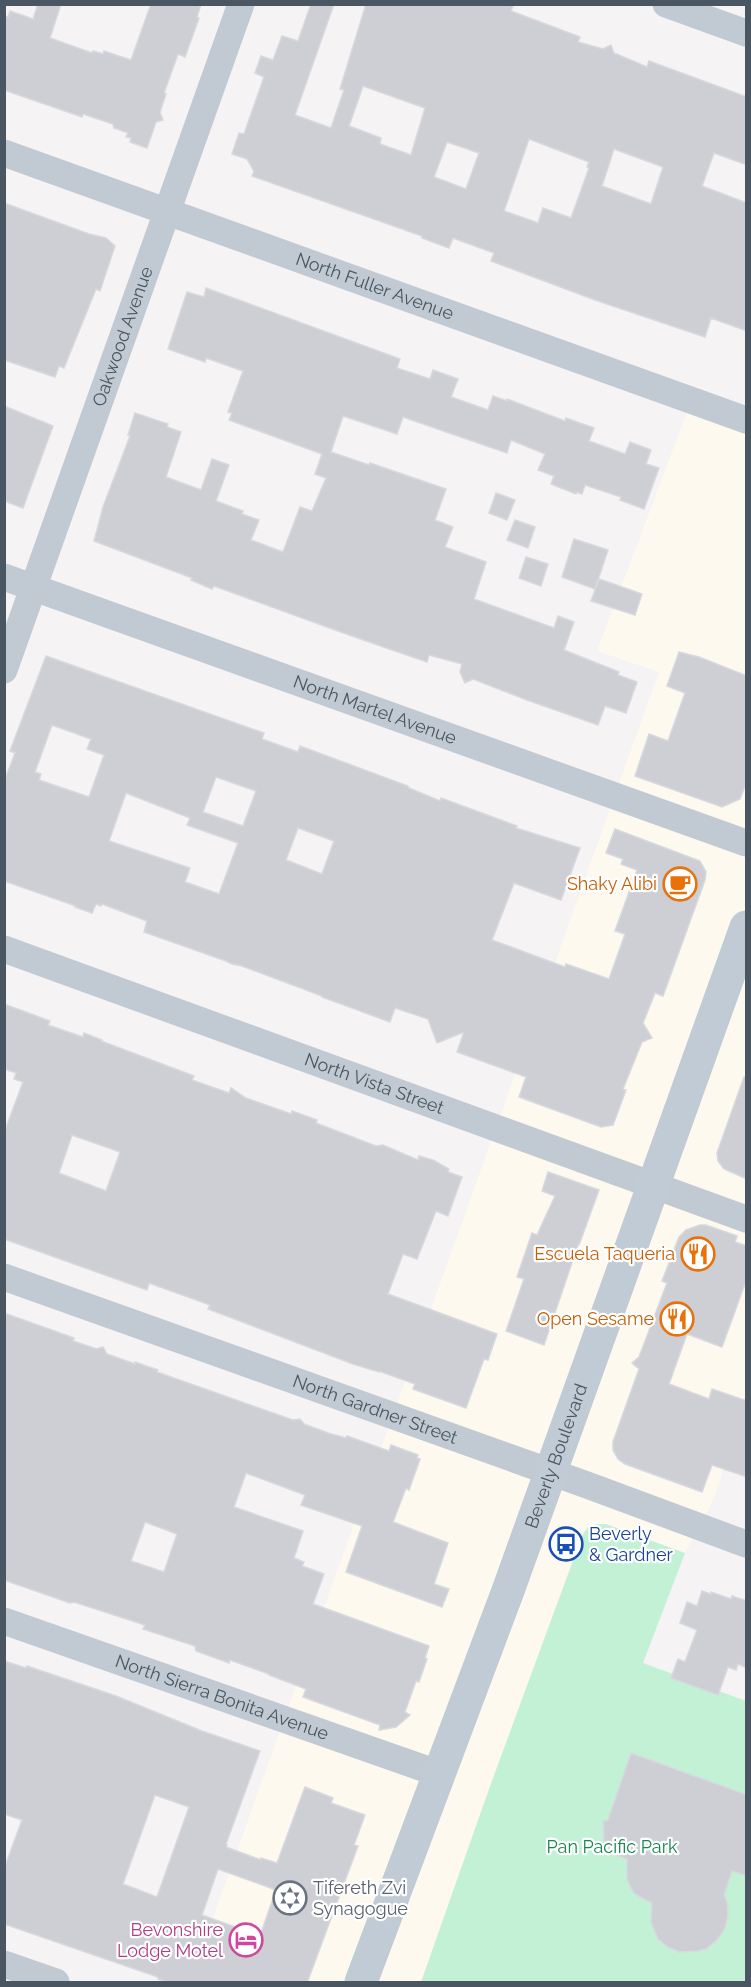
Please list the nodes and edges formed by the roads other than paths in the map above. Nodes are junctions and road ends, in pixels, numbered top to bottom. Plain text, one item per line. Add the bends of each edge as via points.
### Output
1 (241, 4) edge
2 (666, 4) edge
3 (747, 33) edge
4 (4, 153) edge
5 (167, 211) junction
6 (747, 420) edge
7 (4, 577) edge
8 (35, 588) junction
9 (4, 670) edge
10 (747, 843) edge
11 (747, 927) edge
12 (4, 949) edge
13 (655, 1185) junction
14 (747, 1219) edge
15 (4, 1277) edge
16 (550, 1473) junction
17 (747, 1544) edge
18 (4, 1621) edge
19 (440, 1774) junction
20 (4, 1964) edge
21 (56, 1983) edge
22 (361, 1983) edge

1 - 5 street, Oakwood Avenue
2 - 3 street
4 - 5 street, North Fuller Avenue
5 - 6 street, North Fuller Avenue
5 - 8 street, Oakwood Avenue
7 - 8 street, North Martel Avenue
8 - 9 street, Oakwood Avenue
8 - 10 street, North Martel Avenue
11 - 13 main road, Beverly Boulevard
12 - 13 street, North Vista Street
13 - 14 street, North Vista Street
13 - 16 main road, Beverly Boulevard
15 - 16 street, North Gardner Street
16 - 17 street, North Gardner Street
16 - 19 main road, Beverly Boulevard
18 - 19 street, North Sierra Bonita Avenue
19 - 22 main road, Beverly Boulevard
20 - 21 street

